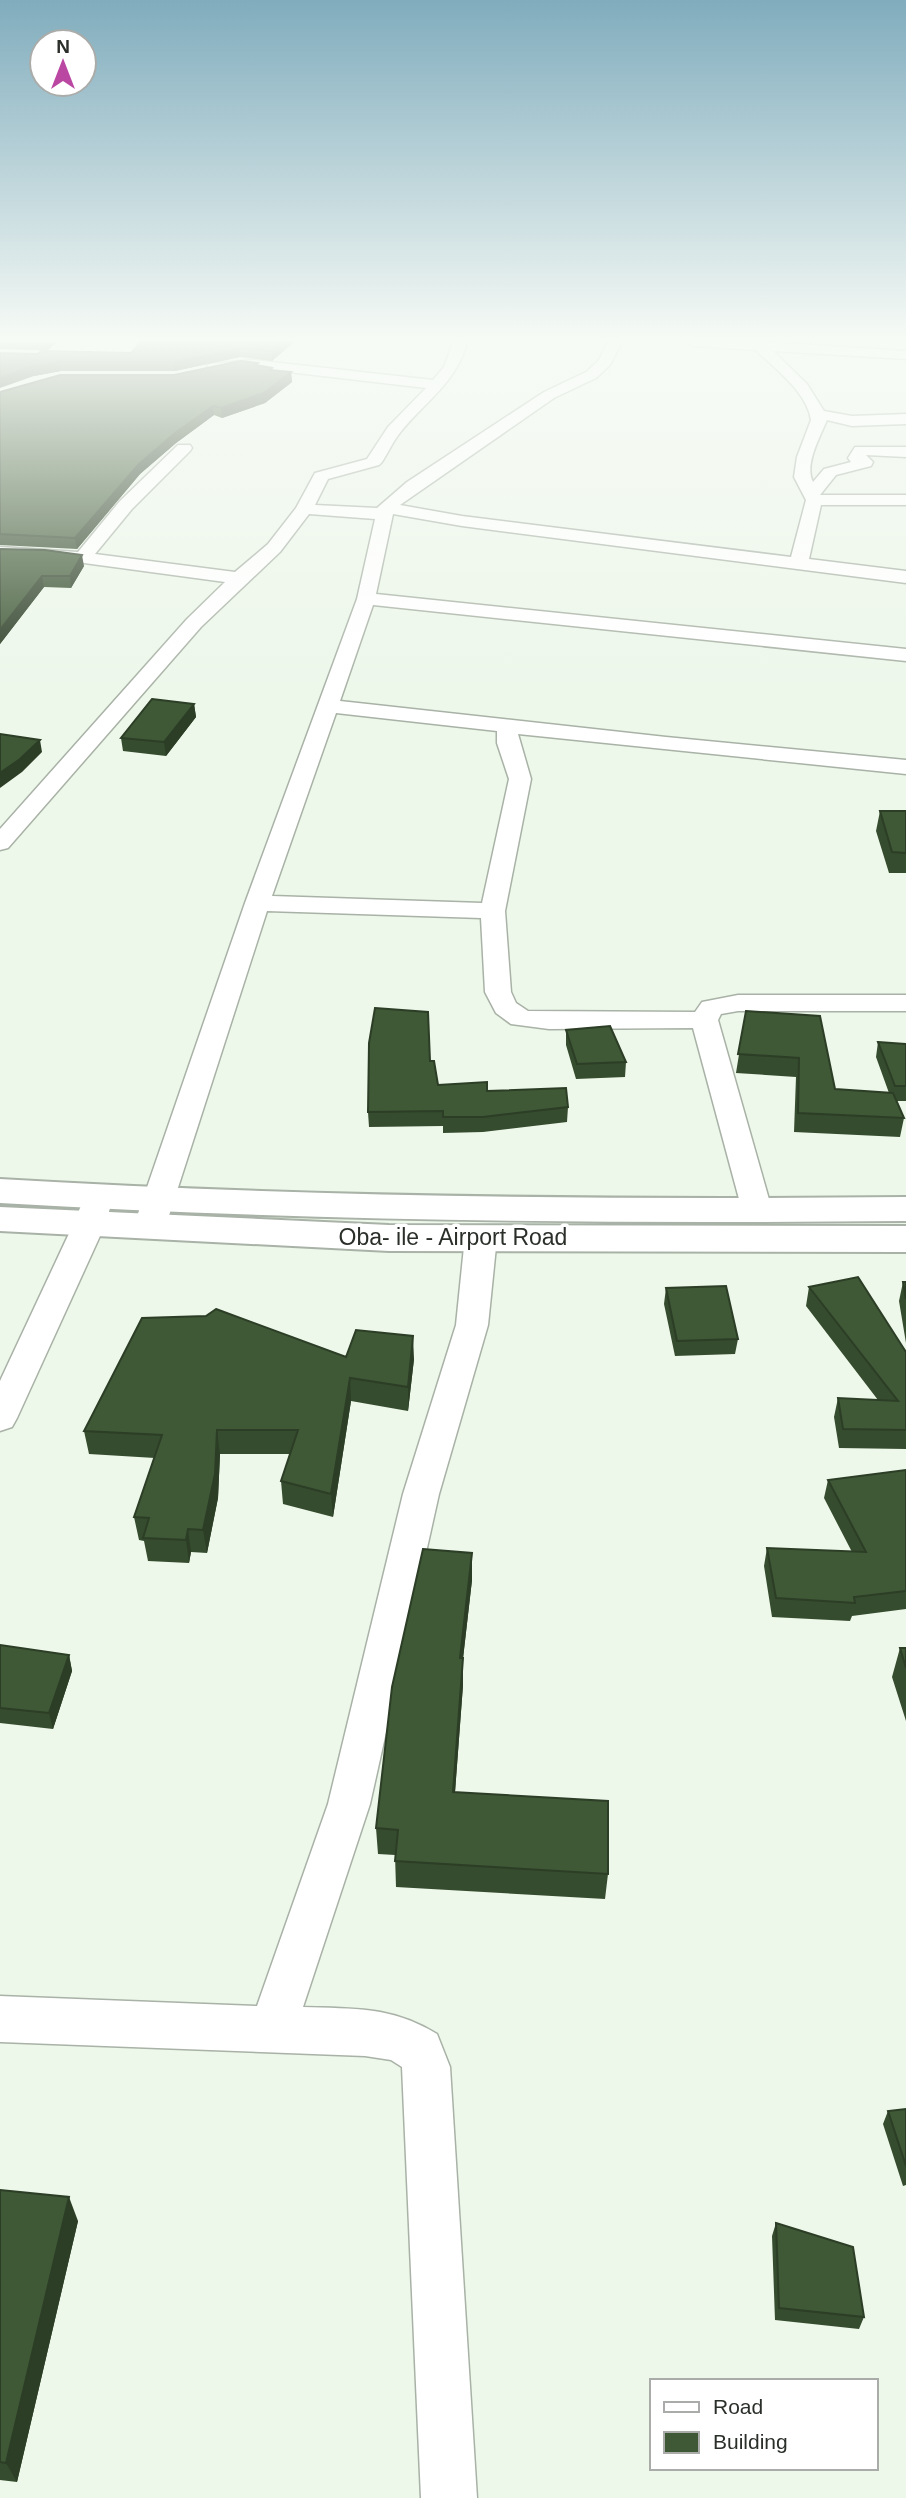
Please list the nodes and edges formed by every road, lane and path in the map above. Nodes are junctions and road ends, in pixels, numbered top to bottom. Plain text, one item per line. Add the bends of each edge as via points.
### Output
1 (173, 459) edge
2 (376, 459) edge
3 (454, 459) edge
4 (805, 459) edge
5 (857, 459) edge
6 (813, 497) junction
7 (906, 500) edge
8 (304, 509) junction
9 (385, 511) junction
10 (0, 552) edge
11 (82, 558) junction
12 (800, 562) junction
13 (906, 577) edge
14 (239, 578) junction
15 (366, 598) junction
16 (906, 655) edge
17 (328, 706) junction
18 (507, 726) junction
19 (906, 767) edge
20 (1, 840) edge
21 (257, 904) junction
22 (493, 911) junction
23 (906, 1003) edge
24 (704, 1020) junction
25 (0, 1191) edge
26 (906, 1209) edge
27 (757, 1210) junction
28 (93, 1211) junction
29 (152, 1214) junction
30 (0, 1219) edge
31 (388, 1223) junction
32 (481, 1237) junction
33 (906, 1239) edge
34 (0, 1418) edge
35 (0, 2020) edge
36 (272, 2030) junction
37 (449, 2498) edge

1 - 11 street
2 - 8 street via 321,476
3 - 9 street
4 - 6 street via 802,477
5 - 6 street via 864,464 831,472
6 - 7 street
6 - 12 street
8 - 9 street
8 - 14 street via 274,548
9 - 12 street
9 - 15 street
10 - 11 street
11 - 14 street
12 - 13 street
14 - 20 street
15 - 16 street
15 - 17 street
17 - 18 street
17 - 21 street
18 - 19 street
18 - 22 street via 520,779
21 - 22 street
21 - 29 street
22 - 24 street via 498,992 505,1007 521,1018
23 - 24 street via 723,1004 711,1008
24 - 27 street
25 - 28 main road, Oba- ile - Airport Road
26 - 27 main road, Oba- ile - Airport Road
27 - 31 main road, Oba- ile - Airport Road
28 - 29 main road, Oba- ile - Airport Road
28 - 30 main road, Oba- ile - Airport Road
28 - 34 street
29 - 31 main road, Oba- ile - Airport Road
31 - 32 main road, Oba- ile - Airport Road
32 - 33 main road, Oba- ile - Airport Road
32 - 36 street via 472,1325 421,1494 349,1804
35 - 36 street
36 - 37 street via 365,2033 399,2038 420,2051 426,2067

